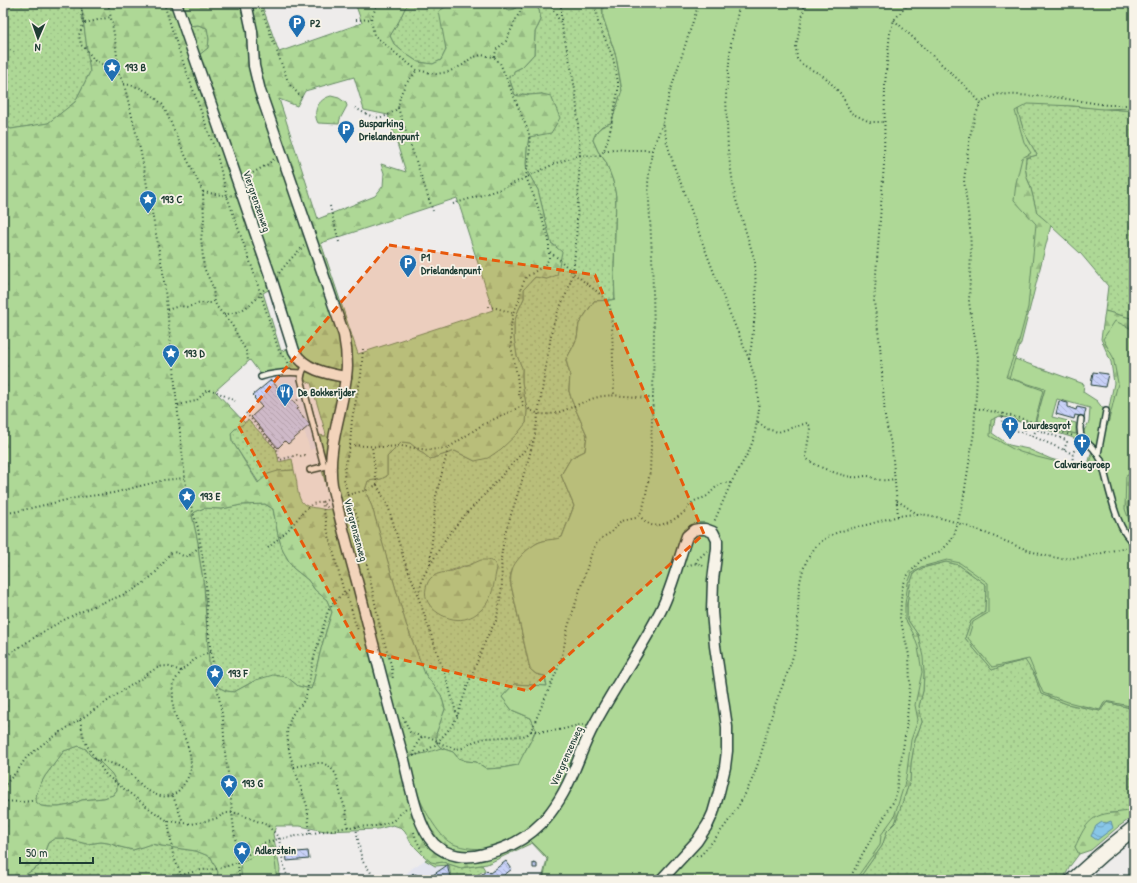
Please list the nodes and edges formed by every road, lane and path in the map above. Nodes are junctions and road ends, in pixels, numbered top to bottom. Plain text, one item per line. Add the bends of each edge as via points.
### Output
1 (80, 3) edge
2 (108, 3) edge
3 (164, 3) edge
4 (176, 3) edge
5 (246, 3) edge
6 (259, 3) edge
7 (376, 3) edge
8 (526, 3) edge
9 (549, 3) edge
10 (561, 3) edge
11 (595, 3) edge
12 (699, 3) edge
13 (740, 3) edge
14 (805, 3) edge
15 (909, 3) edge
16 (110, 17) junction
17 (370, 19) junction
18 (356, 20) dead end
19 (894, 20) junction
20 (84, 23) junction
21 (561, 24) junction
22 (3, 46) edge
23 (14, 52) dead end
24 (494, 57) junction
25 (118, 67) junction
26 (417, 70) junction
27 (124, 84) junction
28 (303, 100) dead end
29 (981, 103) junction
30 (1134, 105) edge
31 (355, 108) dead end
32 (398, 108) junction
33 (885, 122) junction
34 (663, 123) junction
35 (214, 148) dead end
36 (652, 150) junction
37 (604, 151) junction
38 (282, 154) junction
39 (217, 155) dead end
40 (580, 155) junction
41 (526, 177) junction
42 (238, 181) junction
43 (202, 192) junction
44 (242, 193) junction
45 (227, 196) junction
46 (453, 204) dead end
47 (330, 206) dead end
48 (433, 211) dead end
49 (312, 240) junction
50 (339, 242) dead end
51 (549, 252) junction
52 (573, 273) junction
53 (273, 283) junction
54 (261, 294) junction
55 (214, 301) junction
56 (488, 307) dead end
57 (167, 310) junction
58 (513, 313) junction
59 (224, 315) junction
60 (363, 349) dead end
61 (749, 359) junction
62 (248, 361) dead end
63 (304, 369) junction
64 (291, 373) junction
65 (260, 377) dead end
66 (346, 377) junction
67 (614, 395) junction
68 (653, 398) junction
69 (298, 400) dead end
70 (234, 401) dead end
71 (294, 403) dead end
72 (178, 405) junction
73 (524, 405) junction
74 (975, 408) junction
75 (1106, 411) dead end
76 (246, 413) dead end
77 (1004, 413) junction
78 (538, 414) junction
79 (1081, 419) dead end
80 (1027, 420) junction
81 (758, 422) junction
82 (1024, 434) junction
83 (1032, 436) junction
84 (1074, 436) dead end
85 (534, 440) junction
86 (350, 445) junction
87 (448, 448) junction
88 (1080, 448) dead end
89 (1064, 450) junction
90 (1073, 454) junction
91 (1098, 454) junction
92 (306, 455) dead end
93 (1074, 463) dead end
94 (328, 466) junction
95 (310, 470) dead end
96 (186, 478) junction
97 (894, 479) junction
98 (730, 483) junction
99 (377, 485) dead end
100 (897, 501) junction
101 (3, 513) edge
102 (918, 514) junction
103 (639, 515) junction
104 (898, 516) junction
105 (958, 524) junction
106 (710, 531) junction
107 (1134, 544) edge
108 (201, 545) junction
109 (1128, 546) dead end
110 (268, 548) dead end
111 (707, 548) dead end
112 (696, 563) junction
113 (430, 566) junction
114 (683, 567) dead end
115 (706, 571) dead end
116 (418, 596) junction
117 (211, 652) junction
118 (3, 658) edge
119 (181, 671) junction
120 (393, 682) dead end
121 (401, 713) dead end
122 (457, 717) junction
123 (80, 720) junction
124 (586, 724) dead end
125 (531, 731) junction
126 (422, 737) junction
127 (439, 742) junction
128 (95, 759) junction
129 (294, 767) junction
130 (3, 787) edge
131 (173, 796) junction
132 (38, 800) dead end
133 (3, 801) edge
134 (406, 808) dead end
135 (232, 813) junction
136 (168, 821) junction
137 (183, 822) junction
138 (348, 827) junction
139 (356, 827) junction
140 (1134, 828) edge
141 (310, 834) junction
142 (279, 839) junction
143 (419, 845) dead end
144 (422, 851) dead end
145 (694, 856) dead end
146 (238, 862) junction
147 (182, 875) junction
148 (161, 880) edge
149 (239, 880) edge
150 (290, 880) edge
151 (374, 880) edge
152 (661, 880) edge
153 (849, 880) edge
154 (1073, 880) edge

1 - 20 path
2 - 16 path
3 - 35 path
4 - 42 street, Viergrenzenweg
5 - 38 street, Viergrenzenweg via 256,76
6 - 28 path via 289,84
7 - 17 path
8 - 24 path
9 - 21 path
10 - 21 path
11 - 37 path via 598,22 613,58 618,82 610,132
12 - 34 path via 669,95
13 - 61 path via 731,43 726,95 728,151 735,196 755,261 756,305
14 - 33 path via 796,47 797,59 825,77 841,94 851,113 870,122
15 - 19 path
16 - 20 path
16 - 25 path
17 - 18 path
17 - 26 path via 374,35
19 - 29 path
19 - 33 path via 890,32 885,84
20 - 25 path via 79,35 81,46 95,61
21 - 40 path via 576,95
22 - 23 path
24 - 26 path via 481,55 471,58 448,72 436,74
24 - 41 path via 500,63 529,133 530,149
25 - 27 path
26 - 32 path via 405,85
27 - 43 path via 150,93 163,105
27 - 57 path via 156,230
29 - 30 path via 993,95 1006,94 1054,97 1107,105
29 - 74 path via 972,126 964,180 971,251 969,302 978,357
31 - 32 path via 376,118 385,118
32 - 48 path
33 - 97 path via 874,302
34 - 36 path
34 - 61 path via 675,169 723,298
36 - 37 path
36 - 68 path via 648,183 654,330
37 - 40 path via 594,156
38 - 42 path
38 - 49 street, Viergrenzenweg
39 - 45 path
40 - 41 path
40 - 52 path
41 - 46 path via 504,188
41 - 51 path via 549,240
42 - 44 street, Viergrenzenweg
43 - 45 path
43 - 55 path via 202,256 204,268 213,287
44 - 45 path
44 - 53 street, Viergrenzenweg
45 - 54 path
47 - 50 path
49 - 53 path via 295,254
49 - 66 street, Viergrenzenweg via 342,329 347,354
51 - 52 path
51 - 58 path via 549,259 544,266 526,277
52 - 67 path via 604,297 610,306
52 - 78 path via 552,329
53 - 54 path
53 - 63 street, Viergrenzenweg via 294,351
54 - 59 path via 246,307
54 - 64 path via 279,351 288,362
55 - 57 path
55 - 59 path
56 - 58 path
57 - 72 path
58 - 73 path via 510,326 511,346
59 - 62 path via 247,353
60 - 86 path
61 - 81 path via 757,386
63 - 64 lane
63 - 66 street, Viergrenzenweg
63 - 94 lane via 301,379
64 - 65 lane
66 - 94 street, Viergrenzenweg
67 - 68 path
67 - 78 path via 596,397 557,413
68 - 103 path via 650,471 645,500
69 - 71 path
70 - 72 path via 215,391 207,390 196,401
72 - 96 path
73 - 78 path
73 - 87 path via 482,425
74 - 77 path
74 - 105 path via 971,453
75 - 91 lane
76 - 92 path via 277,449 280,460
77 - 80 path
77 - 82 path via 1004,426
78 - 85 path
79 - 91 lane via 1081,438
80 - 82 path
80 - 84 path
81 - 97 path via 778,432 807,423 810,426 806,453 808,460 843,475 868,476 886,481
81 - 98 path via 749,451
82 - 83 path
83 - 89 path
83 - 89 path via 1038,430 1066,440
85 - 113 path via 463,517 446,538
85 - 122 path via 505,534 501,557 502,584 496,621 487,637
86 - 87 path via 401,446 428,450
86 - 120 path via 344,479 357,516
87 - 113 path via 436,496
88 - 90 path
89 - 90 path
90 - 93 path
91 - 107 lane via 1120,523
94 - 95 lane
94 - 106 street, Viergrenzenweg via 420,819 435,844 462,857 472,857 509,846 530,834 547,818 560,799 592,728 662,609 687,536 696,529
96 - 101 path via 164,480 113,493
96 - 108 path
97 - 100 path
98 - 103 path via 723,482 707,496 690,504 682,514 661,525 650,524
98 - 106 path
99 - 116 path via 388,506
100 - 102 path
100 - 104 path
102 - 104 path
102 - 105 path
103 - 125 path via 620,522 596,544 568,627 562,661
104 - 145 path via 830,536 814,549 803,567 792,659 756,769 733,814 701,855
105 - 109 path via 1053,558 1080,556
105 - 153 path via 950,542 941,551 922,560 907,576 902,588 900,618 909,655 910,684 895,799
106 - 152 street via 718,542 712,612 727,727 725,767 713,813 704,832
108 - 117 path
108 - 118 path via 187,556 174,552 169,554 156,572 140,586 84,610
110 - 129 path via 312,504 322,502 344,592 332,603 328,611 306,696 289,720 288,744
111 - 112 path
112 - 114 path
112 - 115 path via 703,566
113 - 116 path via 423,577
116 - 122 path
117 - 119 path via 204,654
117 - 135 path via 223,720
119 - 123 path via 169,666 158,666
119 - 131 path via 173,685 173,710 190,753 190,764 188,776
121 - 126 path via 410,732
122 - 127 path
123 - 128 path via 84,739
123 - 130 path via 26,758
124 - 125 path via 551,732
125 - 127 path via 523,736 480,740 456,749
126 - 127 path
126 - 127 path via 414,749 414,756
128 - 131 path via 127,771 147,789 160,796
128 - 136 path via 106,775
129 - 138 path via 314,763 323,763 330,767 336,774
129 - 141 path via 307,806
131 - 137 path
132 - 133 path
134 - 139 path via 393,821 377,826
135 - 137 path via 205,822
135 - 142 path via 267,825
135 - 146 path
136 - 137 path
136 - 147 path via 173,855
138 - 139 path
138 - 141 path
139 - 151 path via 363,862
140 - 154 main road
141 - 142 path
142 - 146 path via 263,843
142 - 150 path via 284,868
143 - 144 path
146 - 147 path via 217,869
146 - 149 path
147 - 148 path

